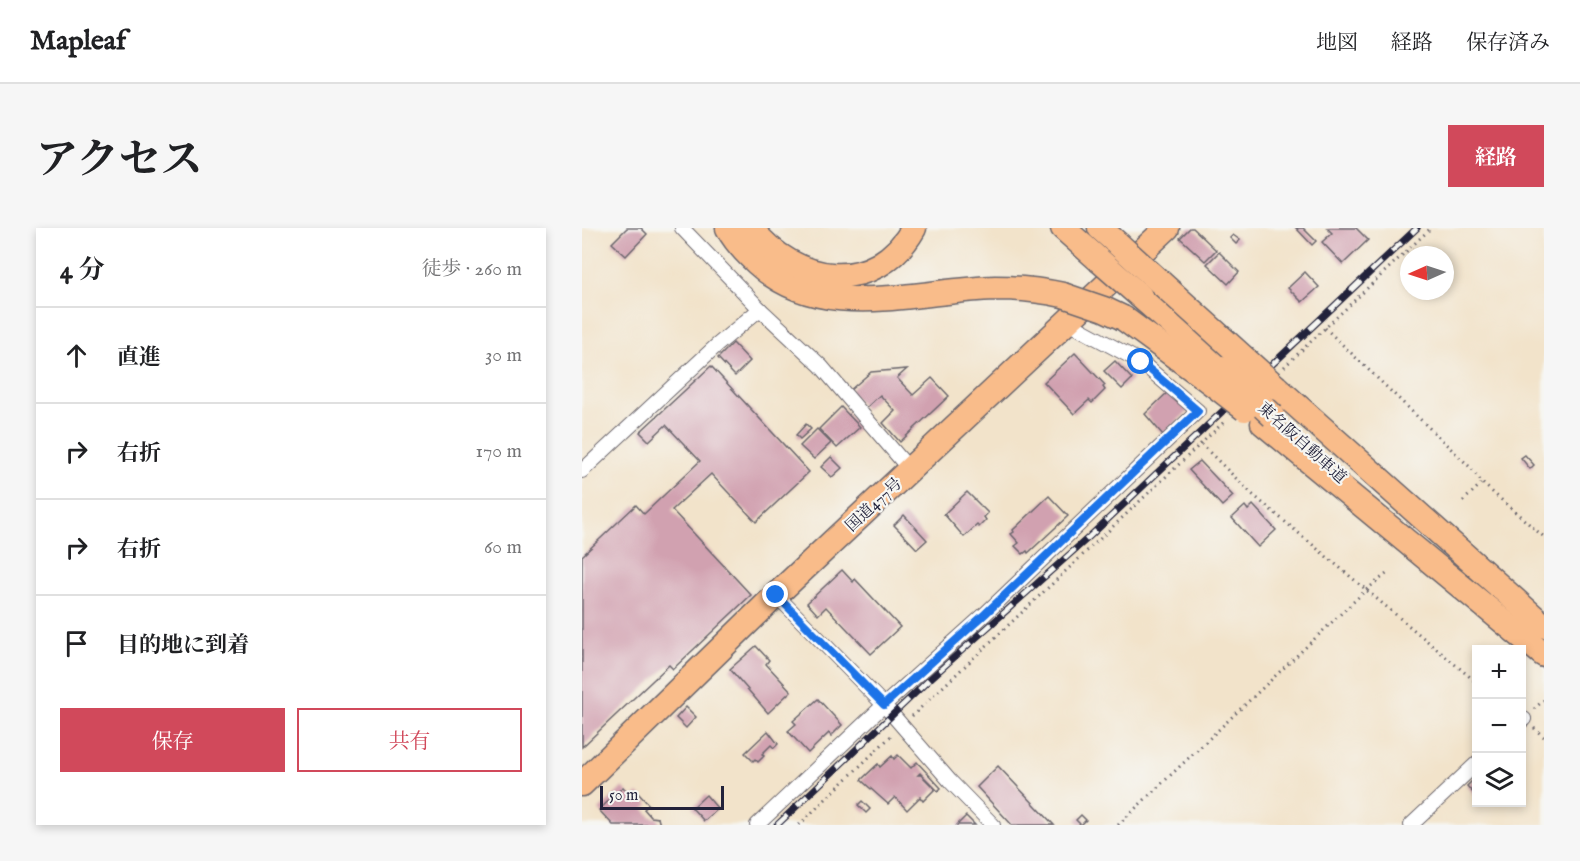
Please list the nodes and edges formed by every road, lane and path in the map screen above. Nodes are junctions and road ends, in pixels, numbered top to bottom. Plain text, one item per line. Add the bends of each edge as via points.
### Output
1 (682, 228) edge
2 (728, 228) edge
3 (751, 228) edge
4 (914, 228) edge
5 (1063, 228) edge
6 (1167, 228) edge
7 (1431, 228) edge
8 (1118, 233) edge
9 (760, 309) junction
10 (1067, 322) junction
11 (1223, 367) junction
12 (910, 470) junction
13 (582, 471) edge
14 (1482, 483) junction
15 (1462, 501) dead end
16 (1544, 537) edge
17 (1389, 572) dead end
18 (1366, 590) junction
19 (776, 595) junction
20 (1544, 626) edge
21 (1544, 655) edge
22 (1472, 679) edge
23 (884, 705) junction
24 (903, 725) junction
25 (1472, 768) edge
26 (582, 783) edge
27 (757, 825) edge
28 (799, 825) edge
29 (993, 825) edge
30 (1118, 825) edge
31 (1412, 825) edge

1 - 9 street
2 - 11 highway, bridge via 764,269 805,291 887,299 994,288 1063,295 1104,309
3 - 4 highway via 779,256 798,267 837,275 876,267 892,258
5 - 11 highway, 東名阪自動車道, bridge
6 - 10 highway, 国道477号
7 - 14 path via 1325,328
8 - 11 highway, 東名阪自動車道, bridge
9 - 12 street via 821,366
9 - 13 street
10 - 12 highway, 国道477号
10 - 23 street via 1141,362 1198,411
11 - 20 highway, 東名阪自動車道, bridge via 1276,387
11 - 21 highway, bridge via 1268,419
12 - 19 highway, 国道477号
14 - 15 path
14 - 16 path
17 - 18 path
18 - 22 path
18 - 24 path via 1252,494 1201,444
18 - 30 path
19 - 23 street
19 - 26 highway, 国道477号
23 - 24 street
23 - 27 street
24 - 28 path
24 - 29 street
25 - 31 street

